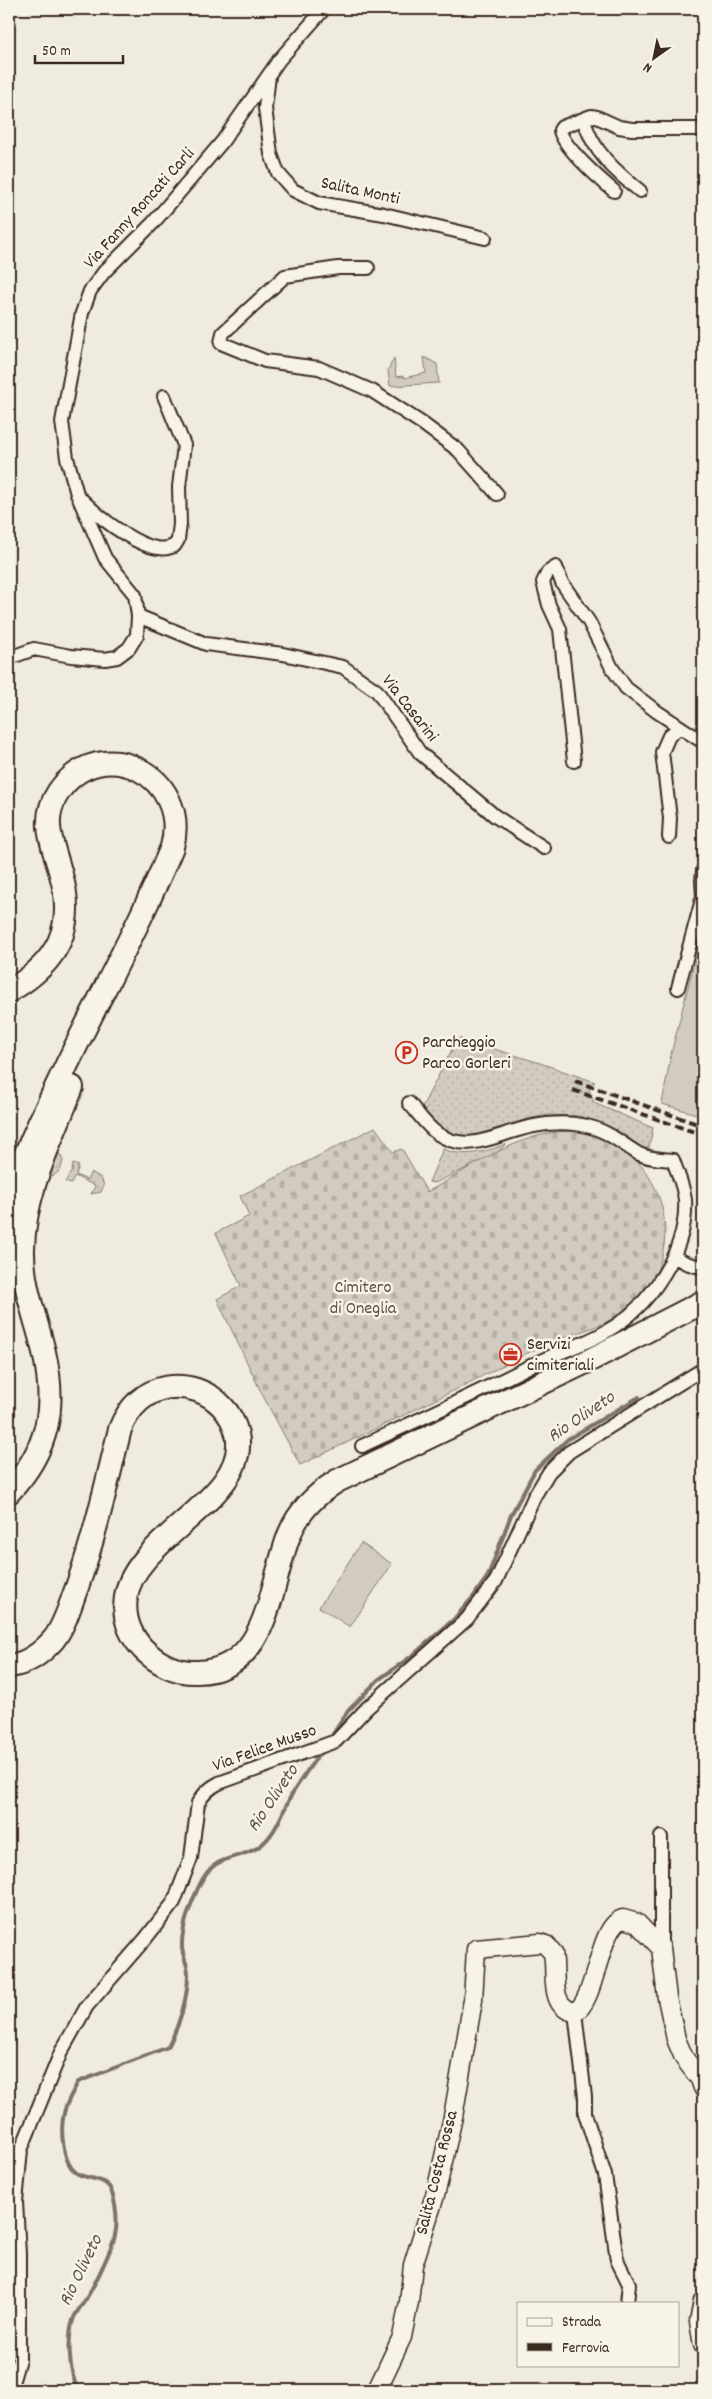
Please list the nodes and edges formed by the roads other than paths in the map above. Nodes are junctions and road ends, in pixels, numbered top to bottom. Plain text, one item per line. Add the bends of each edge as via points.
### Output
1 (324, 9) edge
2 (269, 74) junction
3 (584, 119) junction
4 (703, 129) edge
5 (614, 191) dead end
6 (640, 191) dead end
7 (485, 238) dead end
8 (368, 268) dead end
9 (164, 396) dead end
10 (77, 494) junction
11 (498, 494) dead end
12 (138, 616) junction
13 (9, 658) edge
14 (680, 727) junction
15 (703, 742) edge
16 (574, 761) dead end
17 (669, 837) dead end
18 (544, 848) dead end
19 (703, 870) edge
20 (703, 896) edge
21 (118, 966) junction
22 (678, 988) dead end
23 (9, 991) edge
24 (409, 1103) dead end
25 (9, 1215) edge
26 (672, 1256) junction
27 (703, 1268) edge
28 (9, 1272) edge
29 (703, 1302) edge
30 (703, 1369) edge
31 (48, 1381) junction
32 (362, 1446) dead end
33 (9, 1492) edge
34 (9, 1666) edge
35 (660, 1837) dead end
36 (662, 1948) junction
37 (575, 2012) junction
38 (703, 2088) edge
39 (703, 2301) edge
40 (627, 2302) edge
41 (703, 2344) edge
42 (10, 2390) edge
43 (377, 2390) edge

1 - 2 street, Via Fanny Roncati Carli
2 - 7 street, Salita Monti via 265,108 271,154 278,173 293,190 319,203 384,214
2 - 10 street, Via Fanny Roncati Carli via 222,142 90,291 80,319 62,422
3 - 4 street via 597,116 619,127 632,129
3 - 5 street via 562,127 560,134 585,165
3 - 6 street via 592,140 604,157
8 - 11 street via 338,268 285,276 223,333 221,342 266,361 319,368 372,391 458,450
9 - 10 street, Via Fanny Roncati Carli via 184,445 179,487 180,524 175,545 160,549 139,542 96,514
10 - 12 street, Via Fanny Roncati Carli via 105,558 135,595
12 - 13 street, Via Fanny Roncati Carli via 137,635 129,648 117,657 71,656 34,649
12 - 18 street, Via Casarini via 206,644 283,654 343,667 377,691 420,753 495,816
14 - 15 street
14 - 16 street via 626,688 562,583 556,567 542,582 560,629
14 - 17 street via 669,736 662,752 670,818
19 - 20 street
20 - 22 street
21 - 23 highway via 172,847 175,819 170,801 149,775 131,766 110,763 76,774 54,800 48,831 66,889 62,937 44,966
21 - 25 highway via 74,1050 26,1155 11,1198
21 - 31 highway via 36,1180 26,1215 24,1270
24 - 26 street via 437,1134 463,1144 474,1144 542,1125 580,1124 613,1135 640,1155 673,1160 685,1199 681,1228
26 - 27 street
26 - 32 street via 644,1301 606,1332
28 - 31 highway via 18,1310
29 - 34 highway via 322,1491 290,1533 265,1615 253,1642 237,1659 207,1672 171,1668 148,1654 129,1627 125,1616 126,1595 134,1575 148,1557 222,1486 234,1463 237,1434 230,1414 208,1394 184,1386 149,1394 131,1409 120,1429 85,1562 62,1627 36,1656
30 - 42 street, Via Felice Musso via 569,1452 549,1472 534,1497 496,1581 467,1620 367,1708 336,1741 219,1783 204,1793 198,1803 191,1858 174,1902 87,2006 61,2052 20,2150 16,2202 20,2254 19,2358
31 - 33 highway via 48,1420 40,1450
35 - 36 street
36 - 37 street via 633,1921 623,1919 615,1922 581,2005
36 - 38 street via 667,1998 676,2039
37 - 40 street via 585,2114 605,2176 617,2260 629,2284
37 - 43 street, Salita Costa Rossa via 569,2011 558,1999 553,1953 546,1945 476,1949 473,2000 453,2117 436,2192 413,2265 402,2337
39 - 41 street via 699,2322

